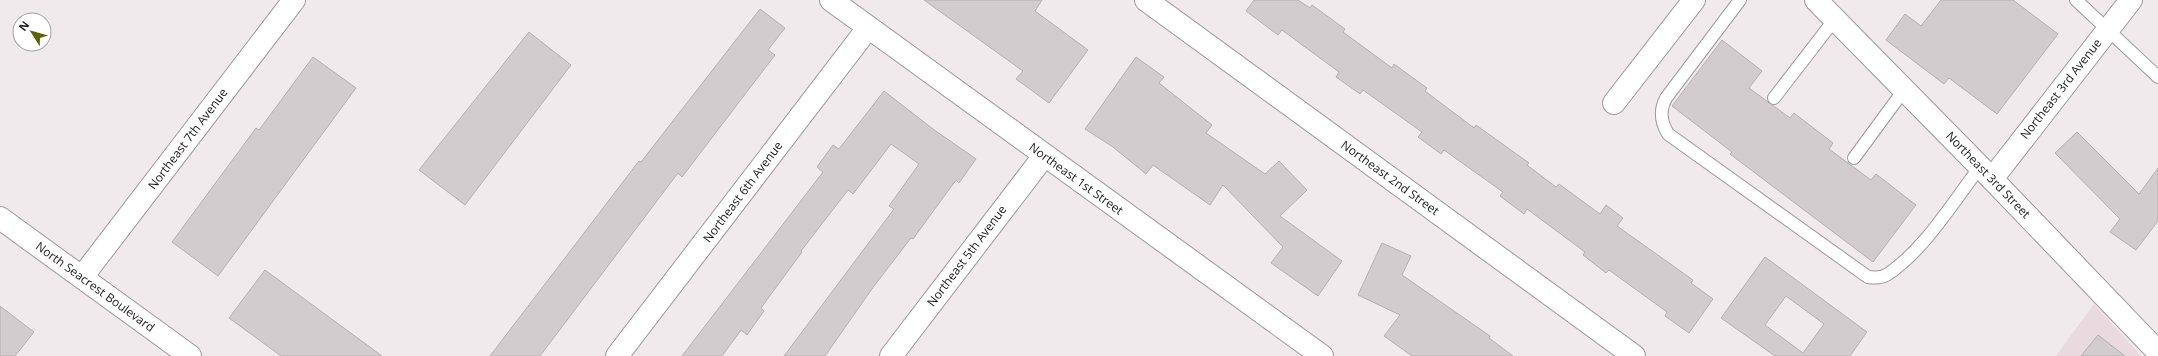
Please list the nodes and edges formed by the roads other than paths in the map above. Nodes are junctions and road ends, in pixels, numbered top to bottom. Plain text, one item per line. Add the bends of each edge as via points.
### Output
1 (294, 0) edge
2 (831, 0) edge
3 (1146, 0) edge
4 (1694, 0) edge
5 (1740, 0) edge
6 (1816, 0) edge
7 (2076, 0) edge
8 (2131, 0) edge
9 (1835, 19) junction
10 (868, 28) junction
11 (2107, 31) junction
12 (2158, 77) edge
13 (1904, 90) junction
14 (1774, 98) dead end
15 (1614, 103) dead end
16 (1044, 156) junction
17 (1854, 158) dead end
18 (1986, 173) junction
19 (0, 218) edge
20 (82, 277) junction
21 (2158, 352) edge
22 (190, 356) edge
23 (617, 356) edge
24 (891, 356) edge
25 (1322, 356) edge
26 (1634, 356) edge

1 - 20 street, Northeast 7th Avenue
2 - 10 street, Northeast 1st Street
3 - 26 street, Northeast 2nd Street
4 - 15 street
5 - 18 lane via 1666,98 1661,114 1663,125 1668,134 1868,277 1877,278 1887,274 1912,254 1941,218
6 - 9 street, Northeast 3rd Street
7 - 11 lane
8 - 11 street, Northeast 3rd Avenue
9 - 13 street, Northeast 3rd Street
9 - 14 lane
10 - 16 street, Northeast 1st Street
10 - 23 street, Northeast 6th Avenue
11 - 12 lane
11 - 18 street, Northeast 3rd Avenue
13 - 17 lane
13 - 18 street, Northeast 3rd Street
16 - 24 street, Northeast 5th Avenue
16 - 25 street, Northeast 1st Street
18 - 21 street, Northeast 3rd Street
19 - 20 street, North Seacrest Boulevard
20 - 22 street, North Seacrest Boulevard

